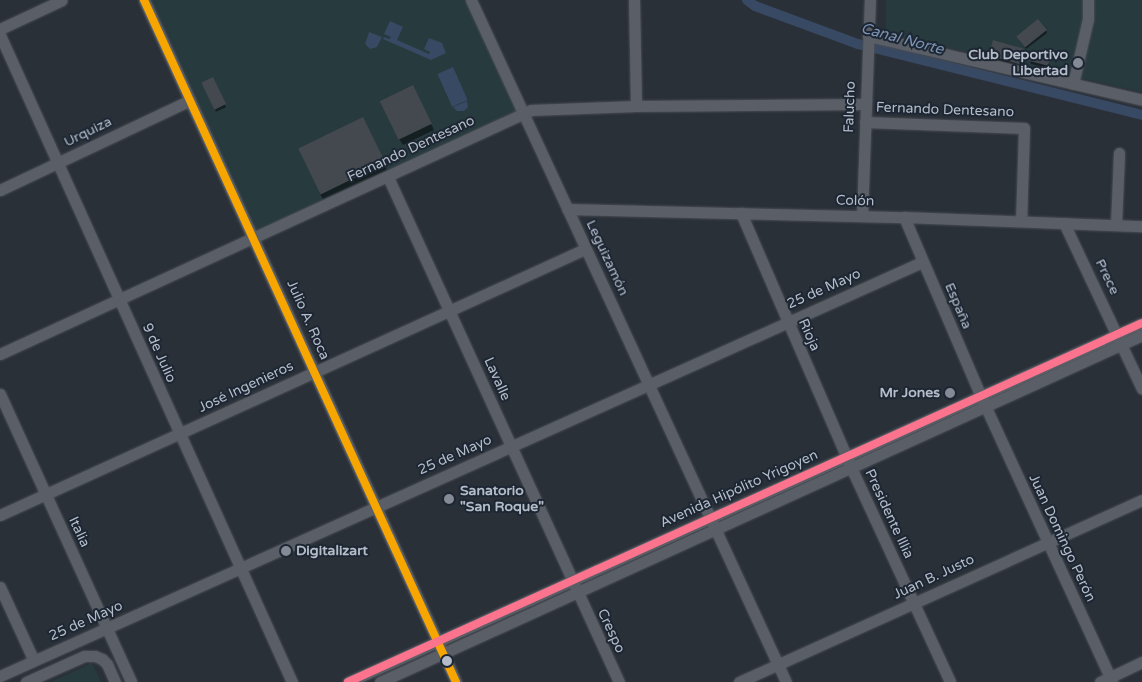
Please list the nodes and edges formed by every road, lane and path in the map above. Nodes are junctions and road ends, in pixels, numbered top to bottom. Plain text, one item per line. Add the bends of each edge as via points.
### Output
1 (62, 0) edge
2 (144, 0) edge
3 (471, 0) edge
4 (634, 0) edge
5 (870, 0) edge
6 (1088, 0) edge
7 (0, 29) edge
8 (0, 35) edge
9 (868, 36) junction
10 (1073, 84) junction
11 (190, 100) junction
12 (1142, 100) edge
13 (865, 104) junction
14 (636, 106) junction
15 (523, 113) junction
16 (865, 122) junction
17 (1119, 153) dead end
18 (57, 163) junction
19 (388, 177) junction
20 (0, 190) edge
21 (567, 209) junction
22 (741, 213) junction
23 (862, 216) junction
24 (904, 217) junction
25 (1021, 221) junction
26 (1064, 223) junction
27 (1116, 225) junction
28 (1142, 226) edge
29 (255, 238) junction
30 (585, 249) junction
31 (922, 262) junction
32 (119, 300) junction
33 (449, 309) junction
34 (787, 323) junction
35 (1142, 323) edge
36 (1142, 336) edge
37 (1120, 339) junction
38 (0, 354) edge
39 (315, 372) junction
40 (649, 384) junction
41 (1142, 389) edge
42 (0, 394) edge
43 (983, 401) junction
44 (179, 435) junction
45 (510, 446) junction
46 (849, 462) junction
47 (46, 495) junction
48 (1142, 500) edge
49 (376, 506) junction
50 (0, 515) edge
51 (710, 519) junction
52 (715, 530) junction
53 (1047, 542) junction
54 (241, 567) junction
55 (571, 581) junction
56 (0, 587) edge
57 (576, 593) junction
58 (914, 603) junction
59 (107, 628) junction
60 (438, 642) junction
61 (443, 653) junction
62 (34, 661) junction
63 (1142, 662) edge
64 (778, 664) junction
65 (0, 676) edge
66 (1107, 681) edge
67 (26, 682) edge
68 (115, 682) edge
69 (131, 682) edge
70 (292, 682) edge
71 (348, 682) edge
72 (380, 682) edge
73 (456, 682) edge
74 (619, 682) edge
75 (738, 682) edge
76 (786, 682) edge
77 (950, 682) edge

1 - 7 street
2 - 11 street, Julio A. Roca
3 - 15 street, Leguizamón
4 - 14 street
5 - 9 street, Falucho
6 - 10 street via 1086,27
8 - 18 street, 9 de Julio
9 - 10 street
9 - 13 street, Falucho
10 - 12 street
11 - 18 street, Urquiza
11 - 29 street, Julio A. Roca
13 - 14 street, Fernando Dentesano
13 - 16 street, Falucho
14 - 15 street, Fernando Dentesano
15 - 19 street, Fernando Dentesano
15 - 21 street, Leguizamón
16 - 23 street, Falucho
16 - 25 street, Fernando Dentesano via 1024,128
17 - 27 street
18 - 20 street, Urquiza
18 - 32 street, 9 de Julio
19 - 29 street, Fernando Dentesano
19 - 33 street, Lavalle
21 - 22 street, Colón
21 - 30 street, Leguizamón
22 - 23 street, Colón
22 - 34 street, Rioja
23 - 24 street, Colón
24 - 25 street, Colón
24 - 31 street, España
25 - 26 street, Colón
26 - 27 street, Colón
26 - 37 street, Prece
27 - 28 street, Colón
29 - 32 street, Fernando Dentesano
29 - 39 street, Julio A. Roca
30 - 33 street, José Ingenieros
30 - 40 street, Leguizamón
31 - 34 street, 25 de Mayo
31 - 43 street, España
32 - 38 street, Fernando Dentesano
32 - 44 street, 9 de Julio
33 - 39 street, José Ingenieros
33 - 45 street, Lavalle
34 - 40 street, 25 de Mayo
34 - 46 street, Rioja
35 - 37 street, Avenida Hipólito Yrigoyen
36 - 37 street, Avenida Hipólito Yrigoyen
37 - 41 street, Prece
37 - 43 street, Avenida Hipólito Yrigoyen
39 - 44 street, José Ingenieros
39 - 49 street, Julio A. Roca
40 - 45 street, 25 de Mayo
40 - 51 street, Leguizamón
42 - 47 street, Italia
43 - 46 street, Avenida Hipólito Yrigoyen
43 - 53 street, Juan Domingo Perón
44 - 47 street, José Ingenieros
44 - 54 street, 9 de Julio
45 - 49 street, 25 de Mayo
45 - 55 street, Lavalle
46 - 51 street, Avenida Hipólito Yrigoyen
46 - 52 street, Avenida Hipólito Yrigoyen
46 - 58 street, Presidente Illia
47 - 50 street, José Ingenieros
47 - 59 street, Italia
48 - 53 street, Juan B. Justo
49 - 54 street, 25 de Mayo
49 - 60 street, Julio A. Roca
51 - 52 street, Leguizamón
51 - 55 street, Avenida Hipólito Yrigoyen
52 - 57 street, Avenida Hipólito Yrigoyen
52 - 64 street, Leguizamón
53 - 58 street, Juan B. Justo
53 - 66 street, Juan Domingo Perón
54 - 59 street, 25 de Mayo
54 - 70 street, 9 de Julio
55 - 57 street, Lavalle
55 - 60 street, Avenida Hipólito Yrigoyen
56 - 62 street
57 - 61 street, Avenida Hipólito Yrigoyen
57 - 74 street, Crespo
58 - 64 street, Juan B. Justo
58 - 77 street, Presidente Illia
59 - 62 street, 25 de Mayo
59 - 69 street, Italia
60 - 61 street, Julio A. Roca
60 - 71 street, Avenida Hipólito Yrigoyen
61 - 72 street, Avenida Hipólito Yrigoyen
61 - 73 street, Julio A. Roca
62 - 65 street, 25 de Mayo
63 - 66 street
64 - 75 street, Juan B. Justo
64 - 76 street, Leguizamón
67 - 68 street via 84,656 102,658

